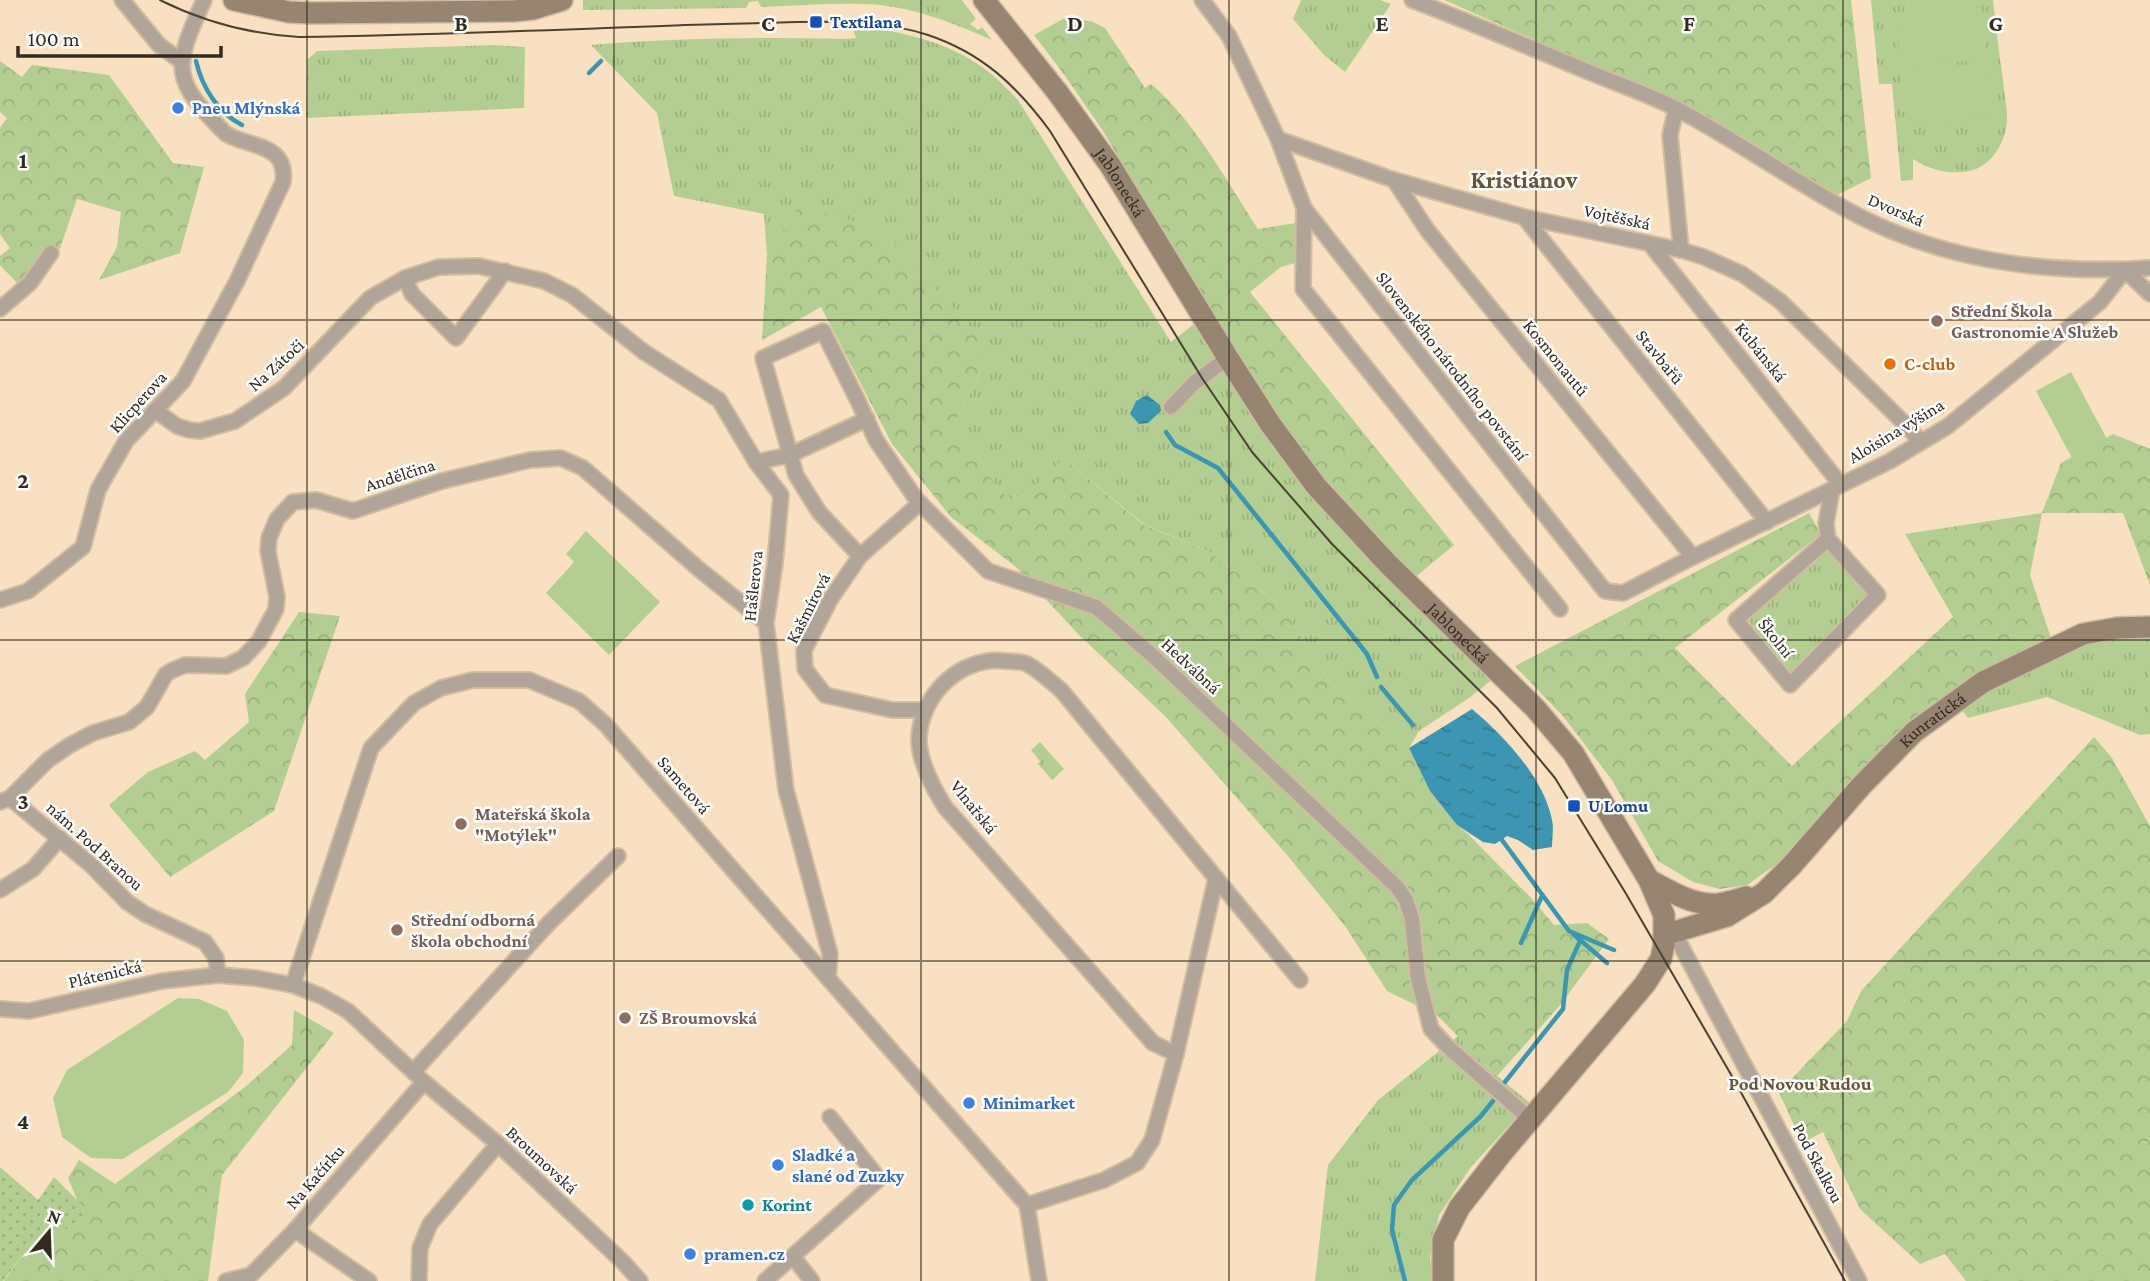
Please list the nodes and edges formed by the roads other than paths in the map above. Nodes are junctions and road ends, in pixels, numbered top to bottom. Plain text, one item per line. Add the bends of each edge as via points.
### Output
1 (122, 0) edge
2 (204, 0) edge
3 (234, 0) edge
4 (562, 0) edge
5 (984, 0) edge
6 (1202, 0) edge
7 (1412, 0) edge
8 (181, 62) junction
9 (1676, 109) junction
10 (1278, 139) junction
11 (1394, 180) junction
12 (1304, 208) junction
13 (1524, 217) junction
14 (1650, 244) junction
15 (1681, 250) junction
16 (51, 253) dead end
17 (2150, 268) edge
18 (2124, 270) junction
19 (505, 271) junction
20 (405, 278) junction
21 (2150, 294) edge
22 (0, 309) edge
23 (1228, 358) junction
24 (1171, 407) dead end
25 (156, 411) junction
26 (867, 419) junction
27 (1921, 442) junction
28 (790, 455) junction
29 (756, 462) junction
30 (1837, 488) junction
31 (920, 503) junction
32 (1800, 506) junction
33 (1767, 522) junction
34 (1826, 523) junction
35 (1828, 539) junction
36 (860, 555) junction
37 (1693, 556) junction
38 (1623, 593) joint
39 (0, 600) edge
40 (1560, 609) dead end
41 (766, 623) junction
42 (2150, 627) edge
43 (924, 710) junction
44 (5, 800) edge
45 (60, 838) junction
46 (618, 856) dead end
47 (1216, 878) junction
48 (1649, 880) junction
49 (0, 890) edge
50 (1764, 893) junction
51 (1668, 927) junction
52 (218, 975) junction
53 (828, 978) junction
54 (1300, 980) dead end
55 (293, 985) junction
56 (0, 1009) edge
57 (1176, 1054) junction
58 (419, 1076) junction
59 (830, 1117) dead end
60 (1530, 1119) junction
61 (498, 1144) junction
62 (1027, 1205) junction
63 (295, 1230) junction
64 (793, 1257) junction
65 (226, 1281) edge
66 (369, 1281) edge
67 (419, 1281) edge
68 (640, 1281) edge
69 (765, 1281) edge
70 (812, 1281) edge
71 (1039, 1281) edge
72 (1443, 1281) edge
73 (1859, 1281) edge

1 - 8 street via 159,45
2 - 8 street
3 - 4 main road via 289,12 351,14 513,11
5 - 23 main road, Jablonecká via 1110,164
6 - 10 street via 1229,36
7 - 9 street, Dvorská
8 - 25 street, Klicperova via 186,88 226,134 271,150 284,173 237,281 183,381
9 - 15 street via 1670,135
9 - 18 street, Dvorská via 1844,208 1904,236 1991,261
10 - 11 street, Vojtěšská
10 - 12 street, Slovenského národního povstání
11 - 13 street, Vojtěšská
11 - 37 street, Kosmonautů via 1428,230
12 - 38 street, Slovenského národního povstání via 1605,590
12 - 40 street via 1304,289
13 - 14 street, Vojtěšská
13 - 33 street, Stavbařů
14 - 15 street, Vojtěšská
14 - 30 street, Kubánská
15 - 27 street, Vojtěšská via 1742,274 1780,302
16 - 22 street via 30,283
17 - 18 street, Dvorská
18 - 21 street
18 - 27 street, Aloisina výšina via 2100,302 1948,426
19 - 20 street, Na Zátoči via 439,267
19 - 20 street via 456,338 412,294
19 - 29 street, Hašlerova via 544,281 572,295 644,352 719,400
20 - 25 street, Na Zátoči via 370,298 284,388 235,421 189,430
23 - 24 street
23 - 48 main road, Jablonecká via 1316,486 1388,564 1535,708 1573,753
25 - 39 street, Klicperova via 126,441 98,490 83,547 27,591
26 - 28 street
26 - 28 street, Hedvábná via 823,331 763,358
26 - 31 street, Hedvábná via 876,440
27 - 30 street, Aloisina výšina
28 - 29 street
28 - 36 street via 796,475 819,512
29 - 41 street, Hašlerova via 781,495
30 - 32 street, Aloisina výšina
30 - 34 street
31 - 36 street, Kašmírová
31 - 60 street, Hedvábná via 988,571 1096,607 1397,887 1412,919 1418,978 1431,1029
32 - 33 street, Aloisina výšina
32 - 34 street
33 - 37 street, Aloisina výšina
34 - 35 street
35 - 35 street, Školní via 1878,595 1790,685 1736,620
36 - 43 street, Kašmírová via 804,650 805,669 825,695 892,710
37 - 38 street, Aloisina výšina
41 - 44 street, Andělčina via 583,468 561,458 530,460 442,481 353,512 316,500 293,502 277,519 269,538 276,609 259,641 243,658 226,666 185,665 166,674 147,707 128,722 70,745
41 - 53 street, Hašlerova via 786,790 830,954
42 - 50 main road, Kunratická via 2083,634 1983,682 1955,701 1914,732
43 - 47 street, Vlnařská via 942,684 971,664 995,660 1026,663 1061,690
43 - 57 street, Vlnařská via 918,740 928,779 946,807 1153,1043
44 - 45 street, nám. Pod Branou
45 - 49 street via 33,869
45 - 52 street, nám. Pod Branou via 127,902 205,942 216,958
46 - 58 street via 549,923
47 - 54 street, Vlnařská
47 - 57 street
48 - 50 main road via 1695,901 1717,904
48 - 51 main road, Jablonecká
50 - 51 main road, Kunratická via 1729,908 1694,914
51 - 60 main road via 1661,959 1645,984
51 - 73 street, Pod Skalkou
52 - 55 street, Broumovská
52 - 56 street, Plátenická via 162,981 29,1011
53 - 55 street, Sametová via 605,724 579,701 529,680 473,680 441,688 414,703 372,748
53 - 62 street, Sametová
55 - 58 street, Broumovská via 348,1011
57 - 62 street via 1152,1140 1137,1163 1104,1180
58 - 61 street, Broumovská
58 - 63 street, Na Kačírku
59 - 64 street via 879,1179
60 - 72 main road via 1459,1208 1443,1240
61 - 67 street via 430,1224 420,1248
61 - 68 street, Broumovská
62 - 71 street
63 - 65 street via 251,1275
63 - 66 street, Na Kačírku
64 - 69 street
64 - 70 street

